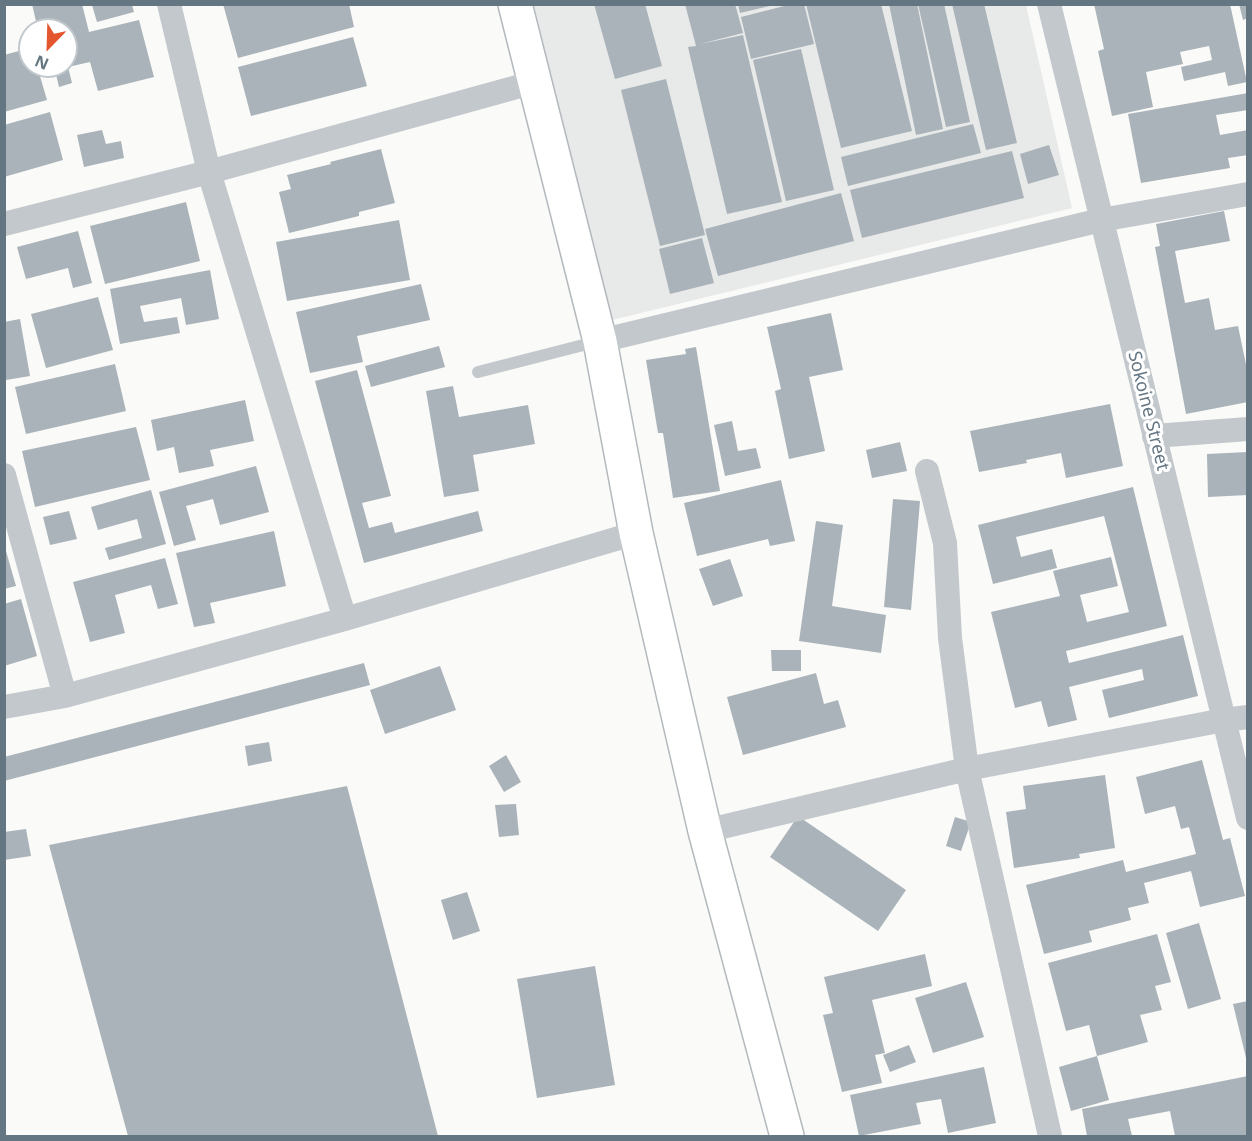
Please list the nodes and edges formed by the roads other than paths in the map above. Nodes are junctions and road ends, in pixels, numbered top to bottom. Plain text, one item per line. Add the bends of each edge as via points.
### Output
1 (169, 4) edge
2 (515, 4) edge
3 (1049, 4) edge
4 (535, 82) junction
5 (208, 172) junction
6 (1248, 194) edge
7 (1101, 219) junction
8 (4, 224) edge
9 (600, 341) junction
10 (478, 372) dead end
11 (1248, 429) edge
12 (1154, 436) junction
13 (927, 471) dead end
14 (4, 475) edge
15 (636, 532) junction
16 (345, 619) junction
17 (65, 696) junction
18 (4, 707) edge
19 (1248, 717) edge
20 (1224, 720) junction
21 (967, 769) junction
22 (1248, 818) edge
23 (705, 831) junction
24 (787, 1137) edge
25 (1050, 1137) edge

1 - 5 street
2 - 4 highway
3 - 7 street, Sokoine Street
4 - 5 street
4 - 9 highway
5 - 8 street
5 - 16 street
6 - 7 street
7 - 9 street
7 - 12 street, Sokoine Street
9 - 10 lane
9 - 15 highway
11 - 12 street
12 - 20 street, Sokoine Street
13 - 21 street via 945,543 950,638
14 - 17 street
15 - 16 street
15 - 23 highway
16 - 17 street
17 - 18 street
19 - 20 street
20 - 21 street
20 - 22 street, Sokoine Street
21 - 23 street
21 - 25 street
23 - 24 highway

